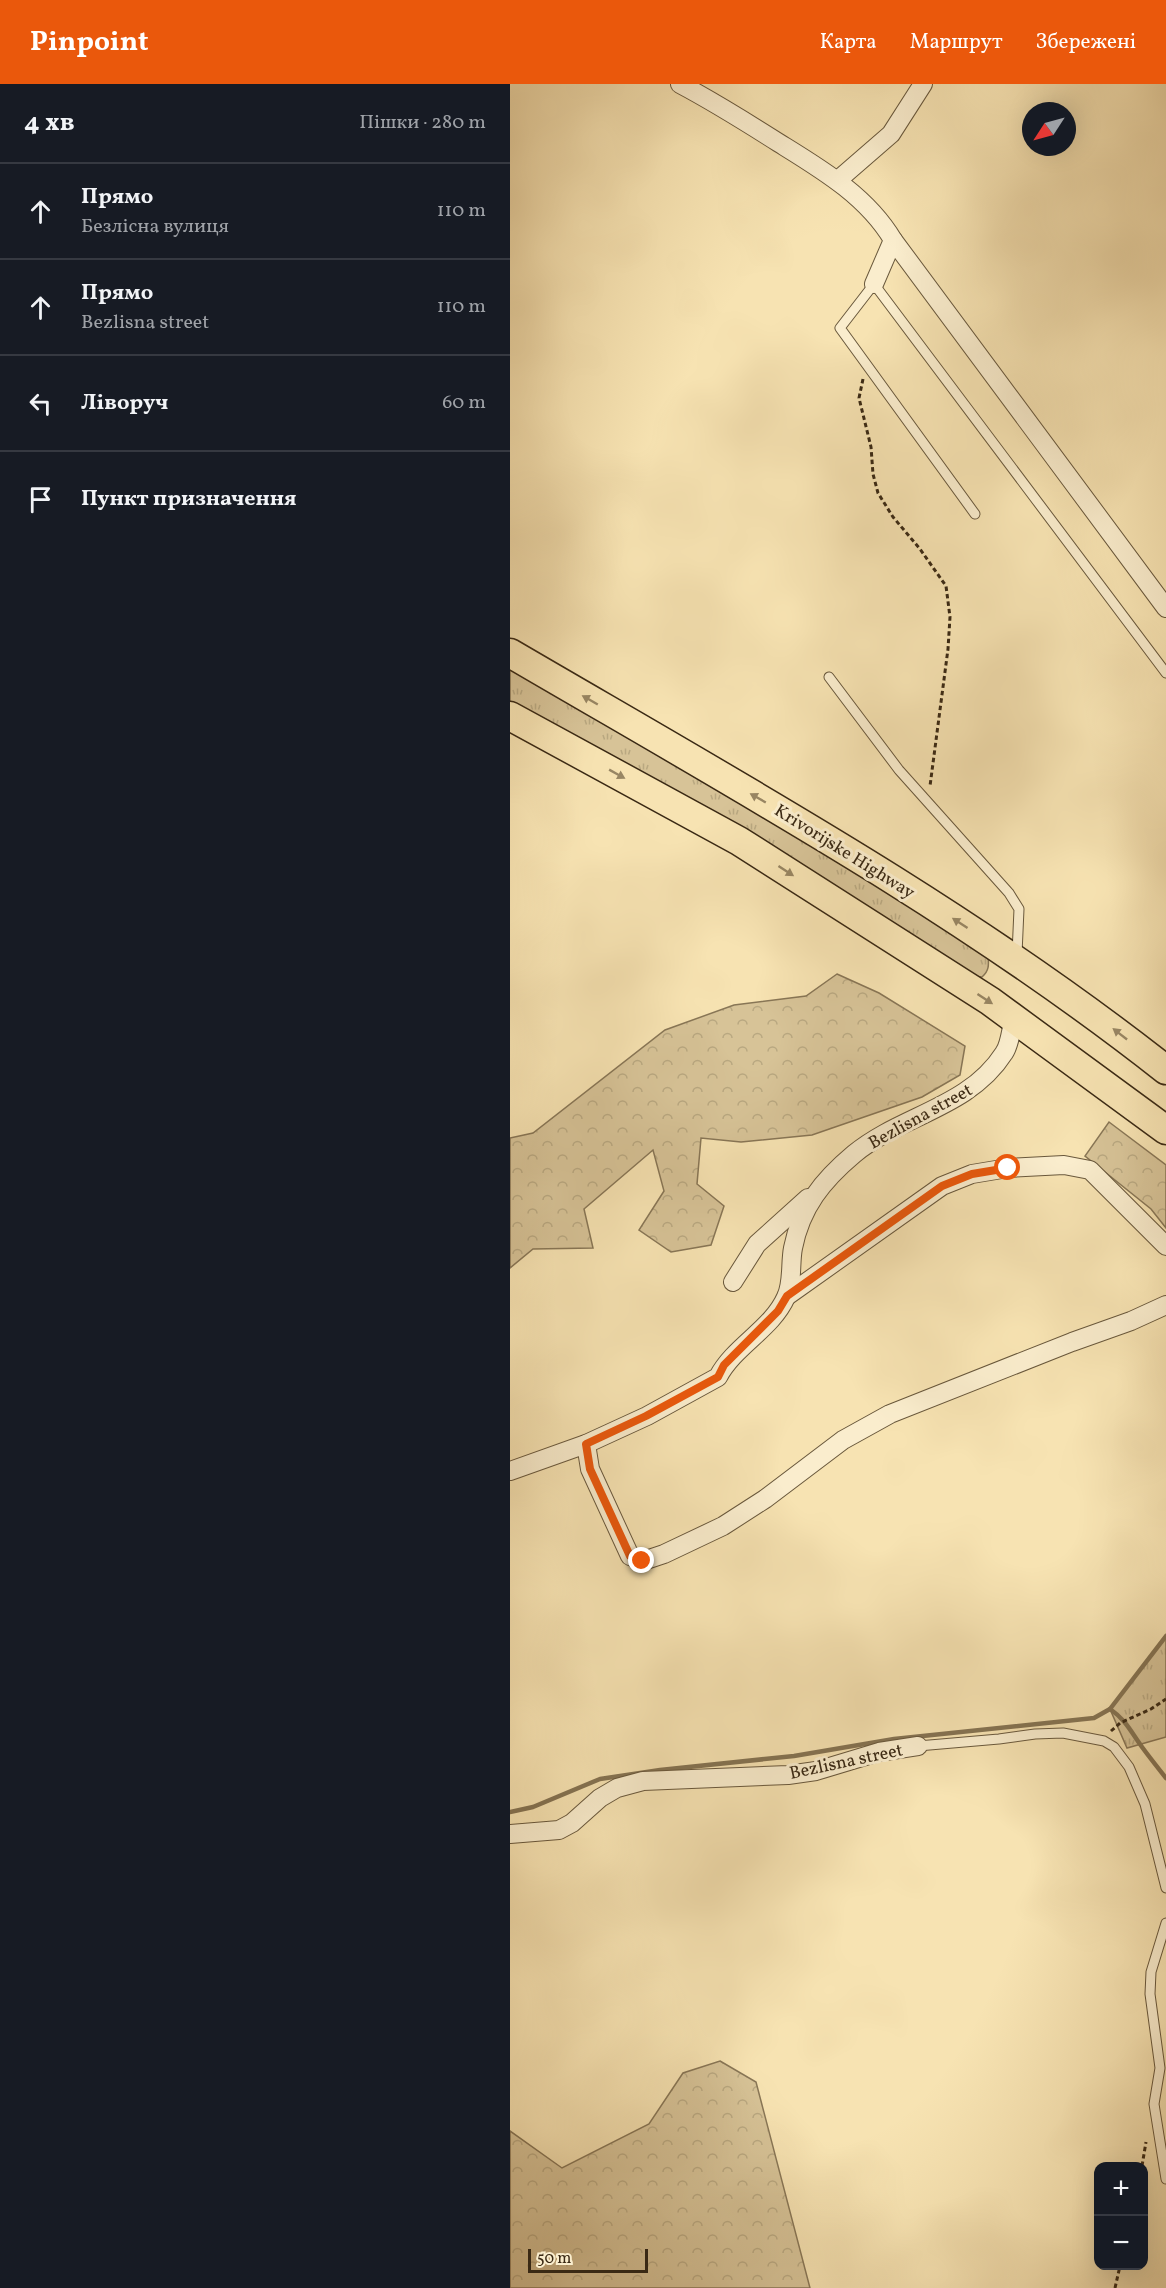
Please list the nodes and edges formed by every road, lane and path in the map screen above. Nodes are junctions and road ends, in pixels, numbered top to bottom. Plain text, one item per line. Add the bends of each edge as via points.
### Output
1 (680, 84) edge
2 (923, 84) edge
3 (838, 180) junction
4 (893, 240) junction
5 (874, 284) junction
6 (867, 364) junction
7 (975, 514) dead end
8 (1166, 608) edge
9 (510, 653) edge
10 (1166, 673) edge
11 (829, 677) dead end
12 (510, 716) edge
13 (937, 814) junction
14 (1017, 960) junction
15 (1014, 1018) junction
16 (1166, 1070) edge
17 (1166, 1130) edge
18 (818, 1189) junction
19 (1166, 1246) edge
20 (733, 1282) dead end
21 (787, 1296) junction
22 (1166, 1305) edge
23 (586, 1444) junction
24 (510, 1471) edge
25 (1166, 1699) edge
26 (1104, 1741) junction
27 (918, 1746) joint
28 (510, 1834) edge
29 (1166, 1888) edge
30 (1166, 1923) edge
31 (1163, 2070) edge
32 (1166, 2179) edge
33 (1119, 2270) edge
34 (1115, 2288) edge

1 - 3 street via 716,102
2 - 3 street via 891,134
3 - 4 street via 882,221
4 - 5 street
4 - 8 street
5 - 6 lane via 840,328
5 - 10 lane
6 - 7 lane
6 - 13 path via 859,398 878,494 946,586 950,617 948,649 930,791
14 -> 9 highway, Krivorijske Highway via 854,854
11 - 13 lane
12 -> 15 highway via 740,841
13 - 14 lane via 1019,909
16 -> 14 highway, Krivorijske Highway via 1102,1019
15 - 17 highway
15 - 18 street, Bezlisna street via 1006,1052 977,1085 943,1106 888,1131 854,1154
18 - 20 street via 757,1244
18 - 21 street, Bezlisna street via 802,1214
19 - 21 street via 1090,1170 1064,1165 1008,1168 972,1174 942,1186
21 - 23 street, Bezlisna street via 778,1311 724,1365 718,1377
22 - 23 street via 890,1414 843,1440 723,1526 642,1561 630,1556 590,1469
23 - 24 street, Bezlisna street
25 - 26 path via 1120,1724
26 - 27 lane, Bezlisna street via 1035,1734
26 - 29 lane via 1114,1747 1129,1767 1145,1804
27 - 28 street, Bezlisna street via 879,1752 816,1772 643,1781 600,1798 559,1830
30 - 31 lane via 1151,1972 1150,1994
31 - 32 lane via 1154,2104
33 - 34 path

